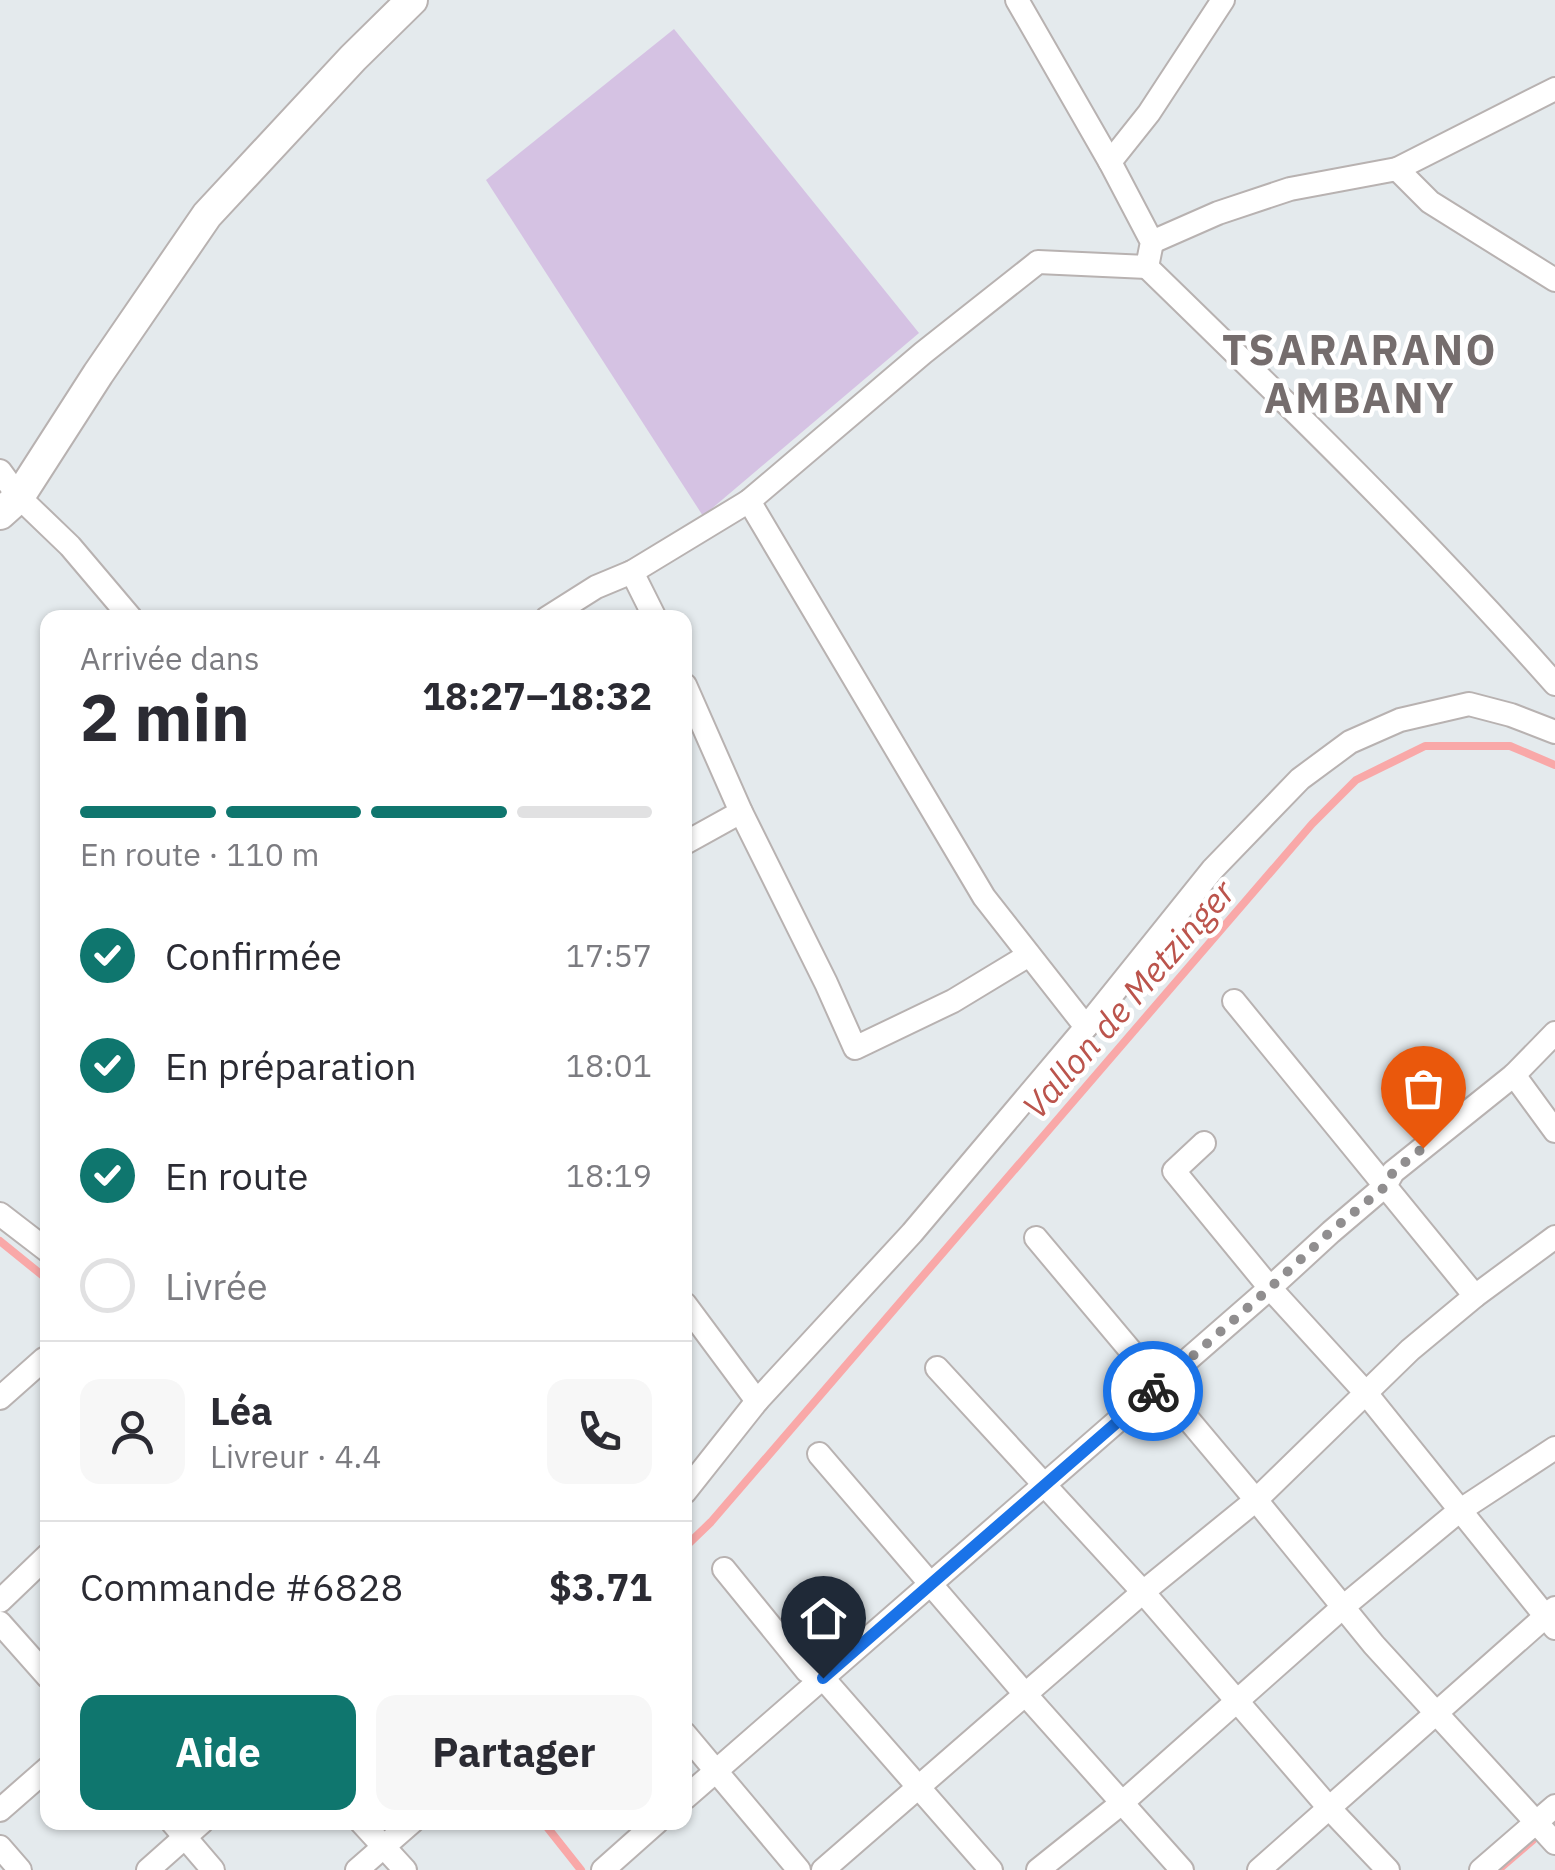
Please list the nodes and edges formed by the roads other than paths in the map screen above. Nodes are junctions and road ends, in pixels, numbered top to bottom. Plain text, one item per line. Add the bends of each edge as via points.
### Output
1 (412, 0) edge
2 (1017, 0) edge
3 (1224, 0) edge
4 (1555, 89) edge
5 (1110, 162) junction
6 (1397, 169) junction
7 (1152, 242) junction
8 (1147, 268) junction
9 (1555, 280) edge
10 (0, 471) edge
11 (749, 501) junction
12 (9, 505) edge
13 (632, 572) junction
14 (124, 610) edge
15 (560, 610) edge
16 (651, 610) edge
17 (1555, 684) edge
18 (692, 701) edge
19 (1555, 732) edge
20 (741, 812) junction
21 (692, 840) edge
22 (1029, 955) junction
23 (1234, 1001) dead end
24 (1086, 1027) junction
25 (1555, 1033) edge
26 (1514, 1075) junction
27 (1555, 1131) edge
28 (1204, 1144) dead end
29 (1386, 1186) junction
30 (0, 1214) edge
31 (1555, 1237) edge
32 (1036, 1238) dead end
33 (40, 1246) edge
34 (1270, 1288) junction
35 (1475, 1296) junction
36 (692, 1313) edge
37 (40, 1362) edge
38 (937, 1368) dead end
39 (1158, 1386) junction
40 (1365, 1392) junction
41 (0, 1398) edge
42 (758, 1401) junction
43 (1555, 1448) edge
44 (818, 1454) dead end
45 (692, 1483) edge
46 (1044, 1485) junction
47 (1256, 1500) junction
48 (1459, 1511) junction
49 (40, 1563) edge
50 (724, 1569) dead end
51 (932, 1584) junction
52 (1143, 1592) junction
53 (0, 1600) edge
54 (1344, 1607) junction
55 (1551, 1617) edge
56 (0, 1623) edge
57 (40, 1667) edge
58 (823, 1678) junction
59 (1025, 1694) junction
60 (1238, 1700) junction
61 (1438, 1712) junction
62 (692, 1742) edge
63 (717, 1770) junction
64 (40, 1775) edge
65 (918, 1788) junction
66 (692, 1792) edge
67 (1123, 1802) junction
68 (1555, 1806) edge
69 (1330, 1808) junction
70 (0, 1810) edge
71 (1537, 1822) junction
72 (184, 1830) edge
73 (187, 1830) edge
74 (367, 1830) edge
75 (403, 1830) edge
76 (649, 1830) edge
77 (1555, 1843) edge
78 (0, 1848) edge
79 (384, 1848) junction
80 (20, 1870) edge
81 (148, 1870) edge
82 (213, 1870) edge
83 (358, 1870) edge
84 (404, 1870) edge
85 (603, 1870) edge
86 (799, 1870) edge
87 (823, 1870) edge
88 (992, 1870) edge
89 (1038, 1870) edge
90 (1182, 1870) edge
91 (1259, 1870) edge
92 (1388, 1870) edge
93 (1481, 1870) edge

1 - 12 street via 207,215
2 - 5 street
3 - 5 street
4 - 6 street
5 - 7 street
6 - 7 street via 1290,189
6 - 9 street via 1430,202
7 - 8 street
8 - 11 street via 1038,262
8 - 17 street via 1476,595
10 - 12 street
11 - 13 street
11 - 22 street via 984,896
12 - 14 street via 70,546
13 - 15 street
13 - 16 street
18 - 20 street
19 - 24 street via 1469,704 1400,720 1350,742 1300,780 1214,869
20 - 21 street
20 - 22 street via 856,1048
22 - 24 street
23 - 29 street
24 - 42 street via 912,1233
25 - 26 street
26 - 27 street
26 - 29 street via 1393,1172
28 - 34 street via 1174,1171
29 - 34 street
29 - 35 street
30 - 33 street
31 - 35 street
32 - 39 street
34 - 39 street
34 - 40 street
35 - 40 street
36 - 42 street
37 - 41 street
38 - 46 street
39 - 46 street
39 - 47 street
40 - 47 street
40 - 48 street
42 - 45 street
43 - 48 street
44 - 51 street
46 - 51 street
46 - 52 street
47 - 52 street
47 - 54 street
48 - 54 street
48 - 55 street
49 - 53 street
50 - 58 street via 807,1671
51 - 58 street
51 - 59 street
52 - 59 street
52 - 60 street
54 - 60 street
54 - 61 street
55 - 61 street
56 - 57 street
58 - 63 street
58 - 65 street
59 - 65 street
59 - 67 street
60 - 67 street
60 - 69 street
61 - 69 street
61 - 71 street
62 - 63 street
63 - 66 street
63 - 86 street
64 - 70 street
65 - 87 street
65 - 88 street
67 - 89 street
67 - 90 street
68 - 71 street
69 - 91 street
69 - 92 street
71 - 77 street
71 - 93 street
72 - 81 street
73 - 82 street
74 - 79 street
75 - 79 street
76 - 85 street
78 - 80 street
79 - 83 street
79 - 84 street

